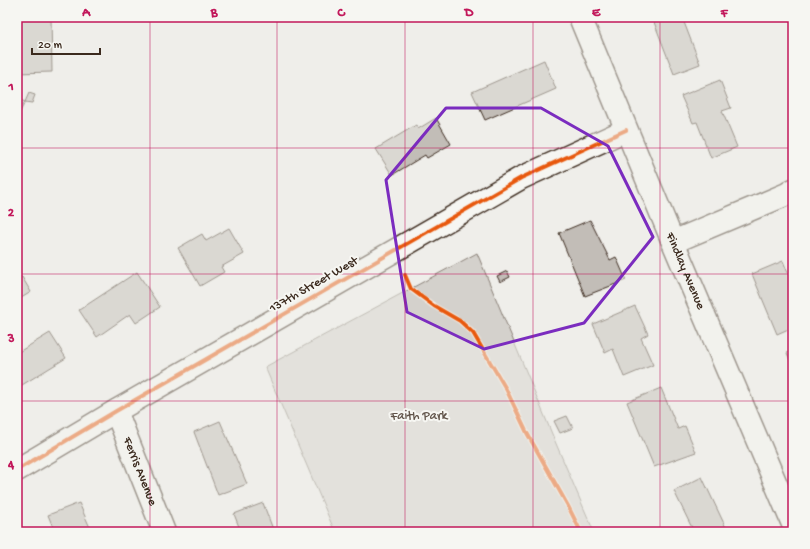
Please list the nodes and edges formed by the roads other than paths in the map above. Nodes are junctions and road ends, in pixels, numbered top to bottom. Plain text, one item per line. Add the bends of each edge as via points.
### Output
1 (580, 17) edge
2 (626, 130) junction
3 (793, 190) edge
4 (673, 242) junction
5 (116, 411) junction
6 (17, 470) edge
7 (793, 524) edge
8 (164, 532) edge

1 - 2 street, Findlay Avenue
2 - 4 street, Findlay Avenue
2 - 5 street, 137th Street West via 521,178
3 - 4 street
4 - 7 street, Findlay Avenue
5 - 6 street, 137th Street West
5 - 8 street, Ferris Avenue

